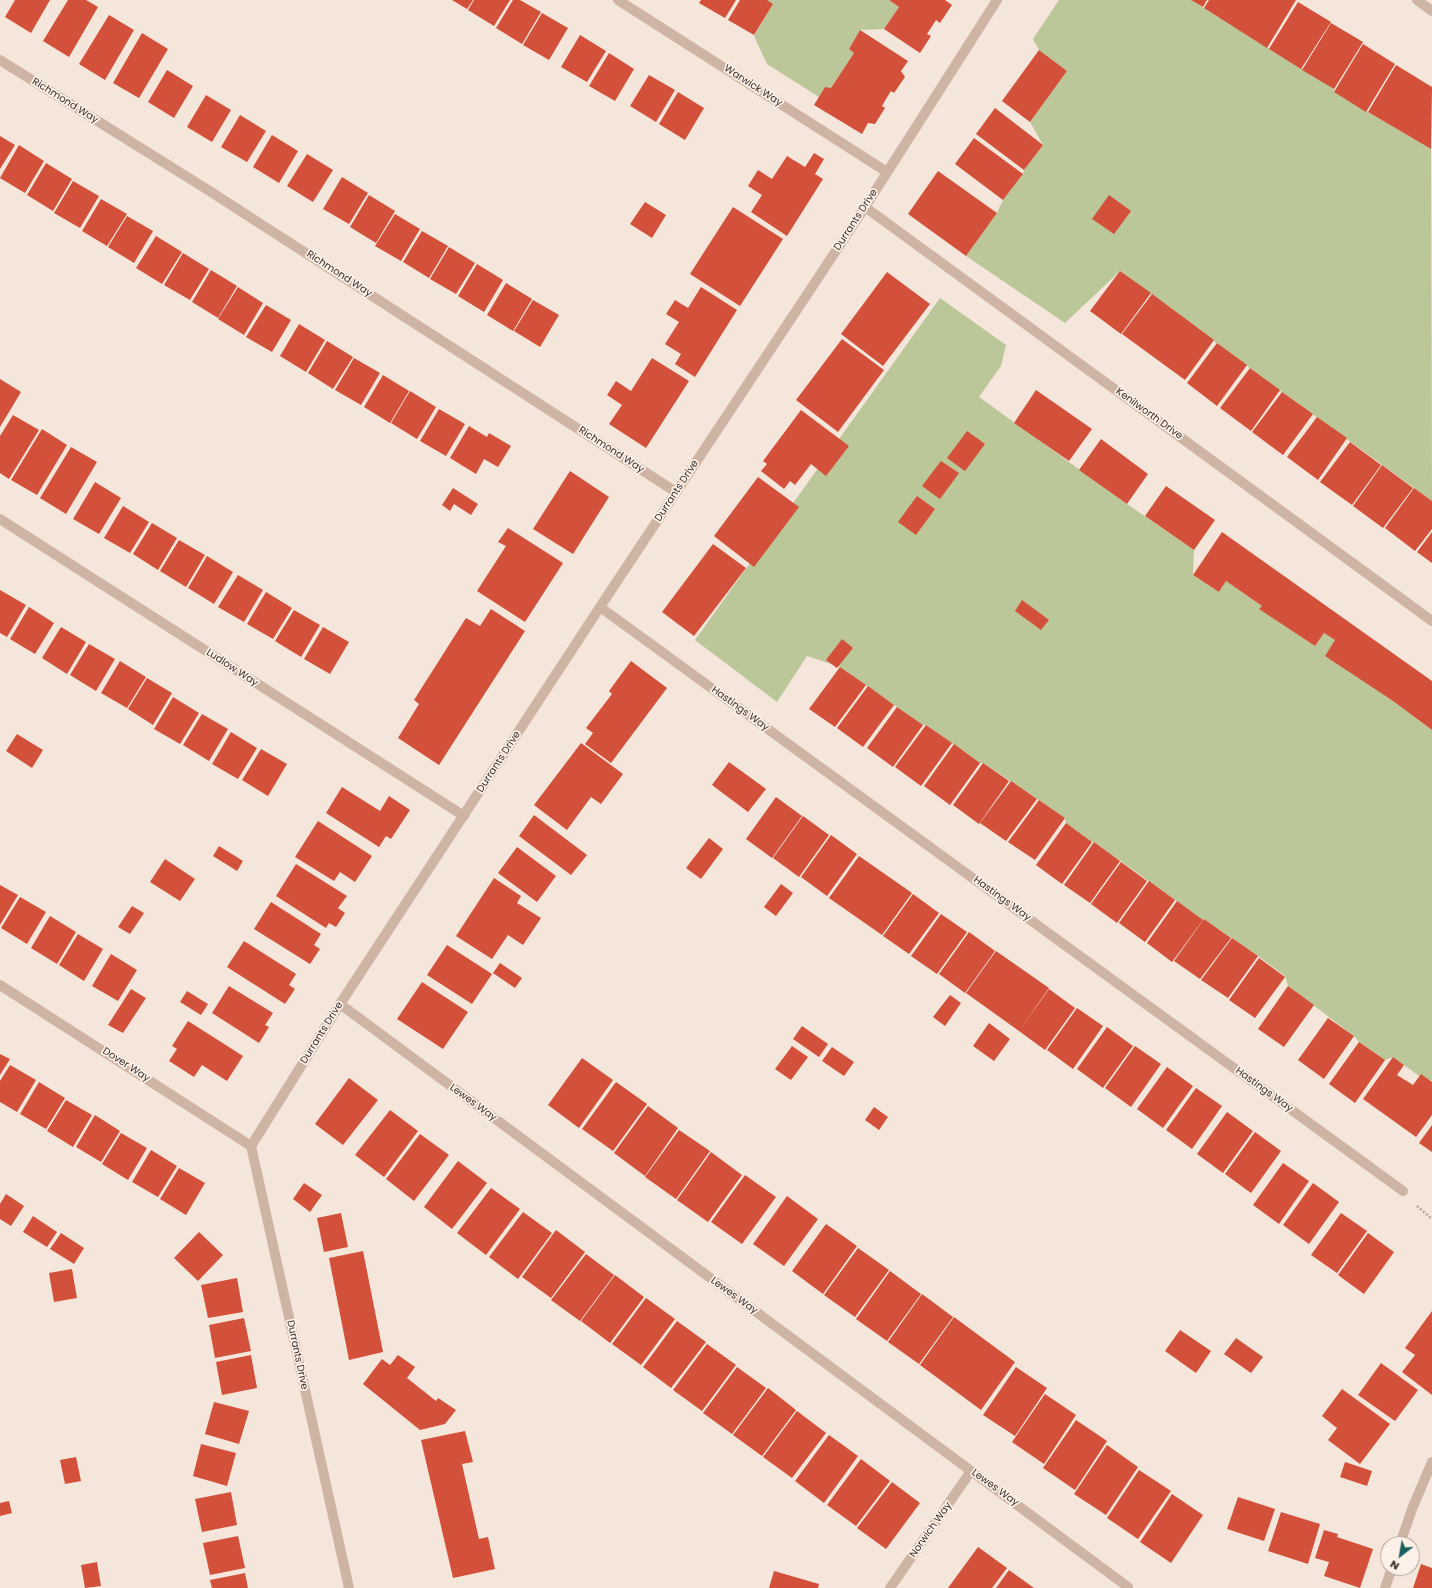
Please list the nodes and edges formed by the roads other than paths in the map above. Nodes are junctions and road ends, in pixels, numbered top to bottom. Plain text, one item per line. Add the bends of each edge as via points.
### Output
1 (618, 0) edge
2 (997, 0) edge
3 (1417, 0) edge
4 (1432, 11) edge
5 (0, 60) edge
6 (887, 172) junction
7 (865, 207) junction
8 (676, 492) junction
9 (0, 519) edge
10 (600, 607) junction
11 (1432, 621) edge
12 (464, 816) junction
13 (0, 985) edge
14 (340, 1004) junction
15 (251, 1146) junction
16 (1403, 1191) dead end
17 (1432, 1462) edge
18 (972, 1471) junction
19 (1403, 1536) edge
20 (1389, 1576) edge
21 (1128, 1587) dead end
22 (349, 1588) edge
23 (890, 1588) edge
24 (1385, 1588) edge

1 - 6 street, Warwick Way
2 - 6 street, Durrants Drive
3 - 4 street
5 - 8 street, Richmond Way via 208,190
6 - 7 street, Durrants Drive
7 - 8 street, Durrants Drive
7 - 11 street, Kenilworth Drive
8 - 10 street, Durrants Drive
9 - 12 street, Ludlow Way
10 - 12 street, Durrants Drive
10 - 16 street, Hastings Way
12 - 14 street, Durrants Drive
13 - 15 street, Dover Way
14 - 15 street, Durrants Drive
14 - 18 street, Lewes Way
15 - 22 street, Durrants Drive
17 - 19 street
18 - 21 street, Lewes Way
18 - 23 street, Norwich Way
20 - 24 street

